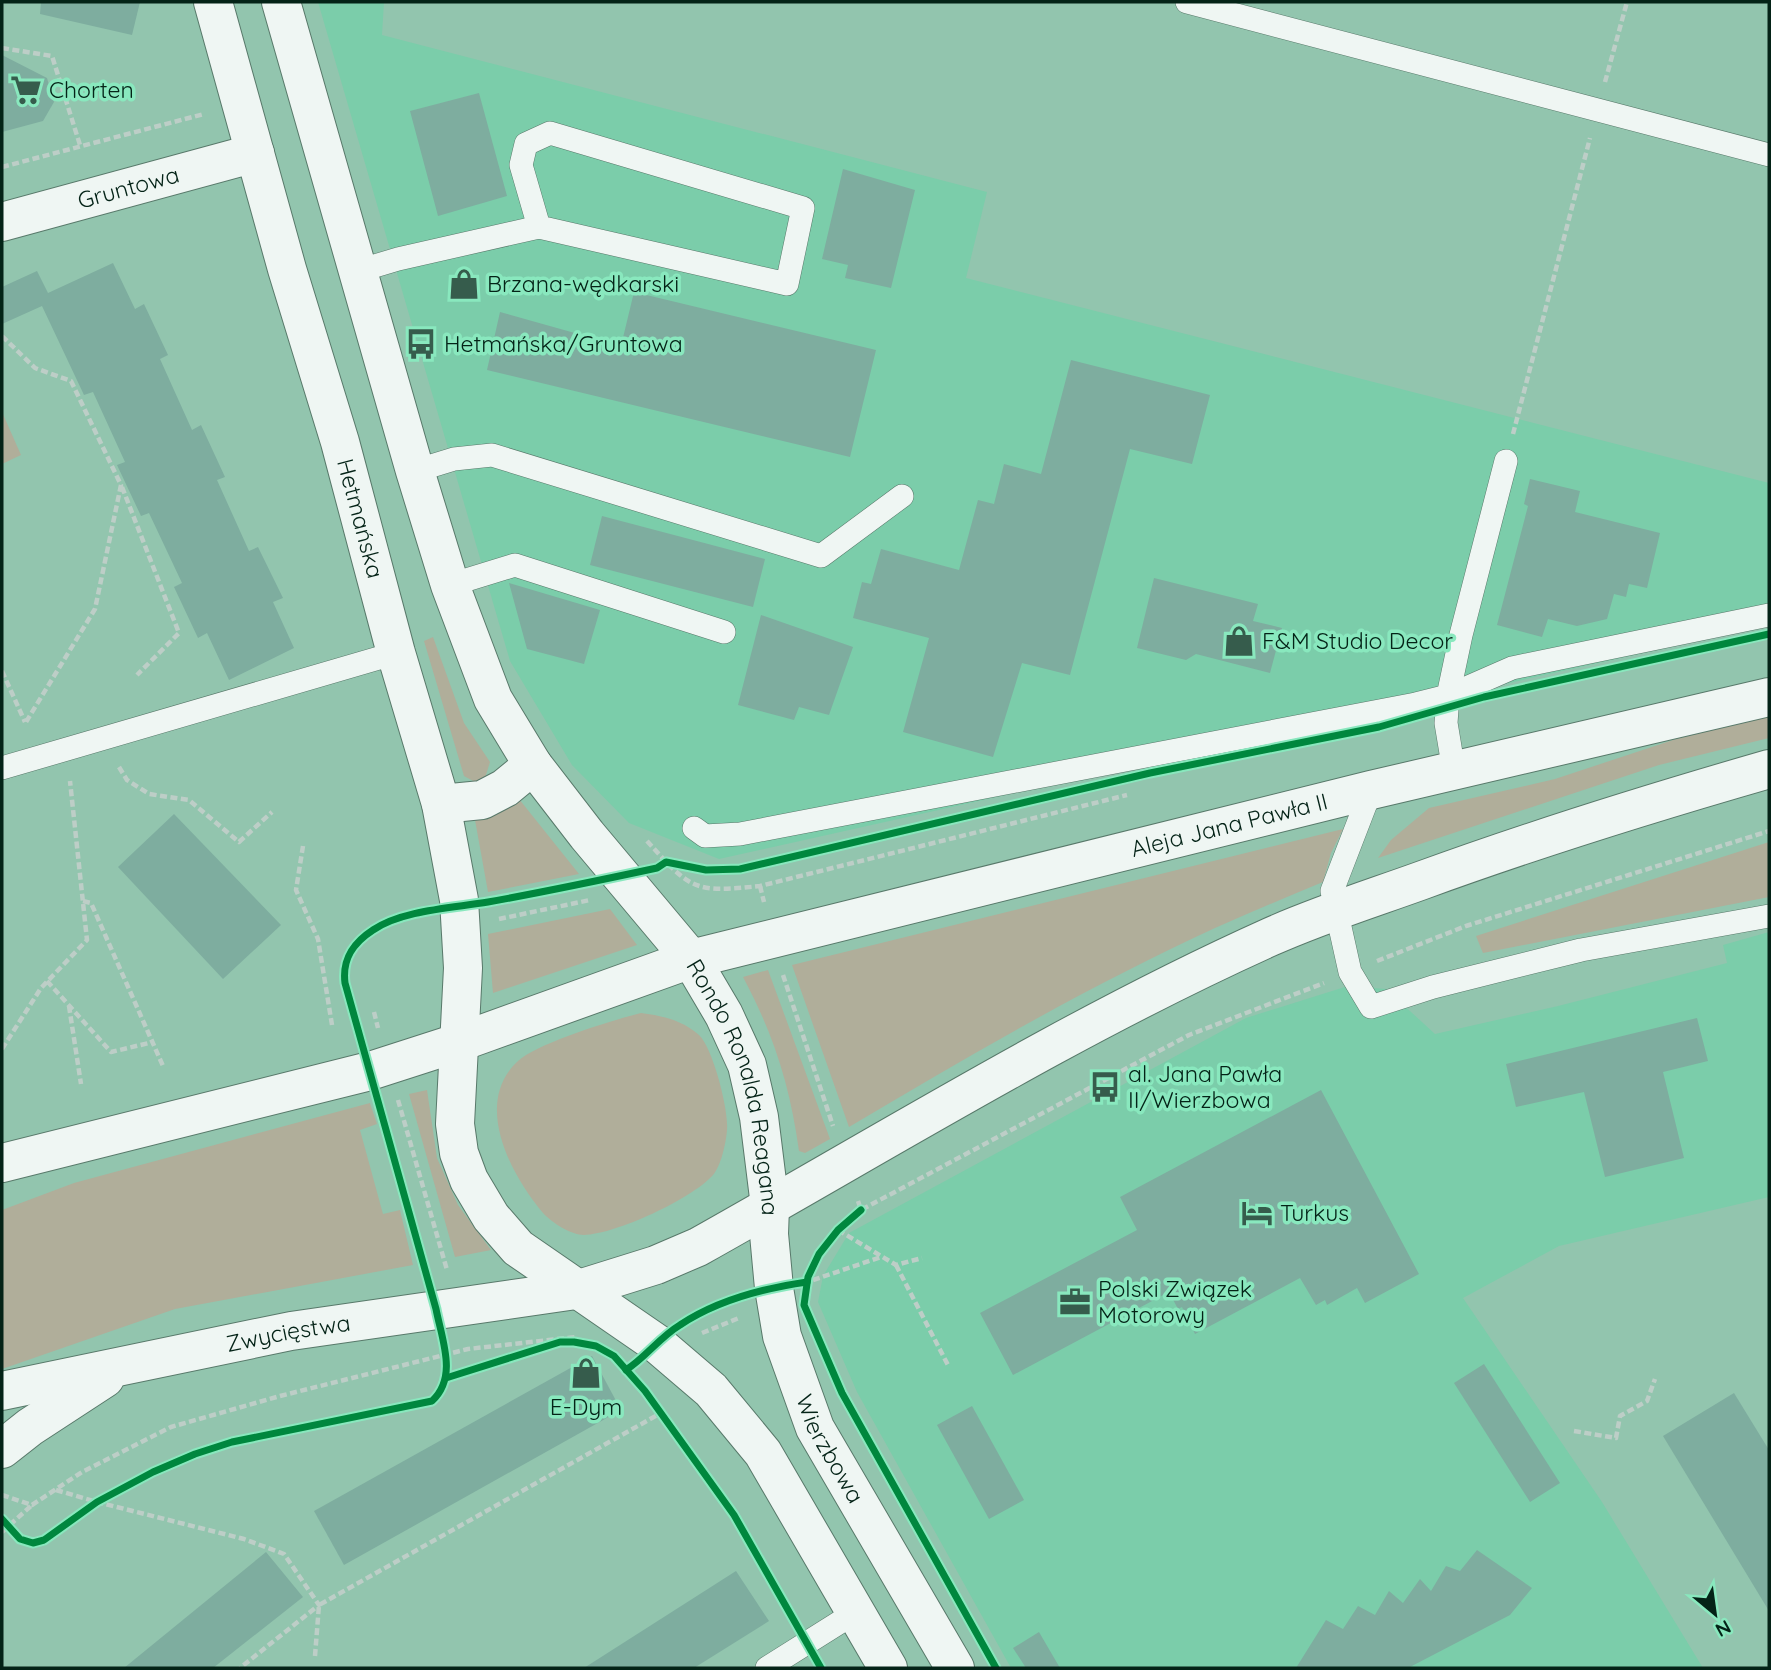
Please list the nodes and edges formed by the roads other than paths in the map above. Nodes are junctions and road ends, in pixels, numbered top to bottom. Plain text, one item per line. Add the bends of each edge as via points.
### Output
1 (213, 2) edge
2 (281, 2) edge
3 (1187, 2) edge
4 (255, 153) junction
5 (1769, 155) edge
6 (2, 222) edge
7 (539, 226) junction
8 (358, 271) junction
9 (1506, 461) road end
10 (415, 471) junction
11 (902, 496) dead end
12 (450, 585) junction
13 (1769, 615) edge
14 (724, 632) dead end
15 (396, 653) junction
16 (1448, 696) junction
17 (1769, 697) edge
18 (533, 765) junction
19 (2, 768) edge
20 (1769, 769) edge
21 (1454, 771) junction
22 (1371, 790) junction
23 (441, 804) junction
24 (694, 828) dead end
25 (1335, 911) junction
26 (1769, 916) edge
27 (691, 959) junction
28 (460, 1042) junction
29 (2, 1163) edge
30 (770, 1206) junction
31 (576, 1290) junction
32 (122, 1368) junction
33 (2, 1391) edge
34 (2, 1449) edge
35 (846, 1482) junction
36 (796, 1509) junction
37 (856, 1612) junction
38 (767, 1668) edge
39 (888, 1668) edge
40 (955, 1668) edge

1 - 4 main road, Hetmańska
2 - 8 main road
3 - 5 lane
4 - 6 main road, Gruntowa
4 - 15 main road, Hetmańska
7 - 7 lane via 521,165 526,144 550,133 803,208 787,284
7 - 8 lane
8 - 10 main road
9 - 16 lane
10 - 11 lane via 454,459 492,455 821,556
10 - 12 main road
12 - 14 lane via 514,565
12 - 18 main road via 493,699
13 - 16 lane via 1512,668
15 - 19 lane
15 - 23 main road, Hetmańska
16 - 21 lane via 1446,723
16 - 24 lane via 740,834 705,836
17 - 21 main road, Aleja Jana Pawła II
18 - 23 main road via 505,789 482,800
18 - 27 main road
20 - 25 main road via 1644,804
21 - 22 main road, Aleja Jana Pawła II
22 - 25 lane via 1332,891
22 - 27 main road, Aleja Jana Pawła II
23 - 28 main road, Hetmańska via 459,900 463,968
25 - 26 lane via 1350,972 1371,1007 1581,950
25 - 30 main road via 1162,988
27 - 28 main road, Rondo Ronalda Reagana
27 - 30 main road, Rondo Ronalda Reagana via 747,1065 760,1117
28 - 29 main road via 127,1134
28 - 31 main road via 455,1124 469,1180 491,1217 518,1248
30 - 31 main road, Rondo Ronalda Reagana via 698,1247
30 - 35 main road, Wierzbowa via 769,1234 791,1285 782,1336 815,1428
31 - 32 main road, Zwycięstwa via 291,1331
31 - 36 main road via 656,1343 711,1390 763,1453
32 - 33 main road, Zwycięstwa
32 - 34 main road
35 - 36 main road
35 - 40 main road, Wierzbowa
36 - 37 main road
37 - 38 lane
37 - 39 main road

